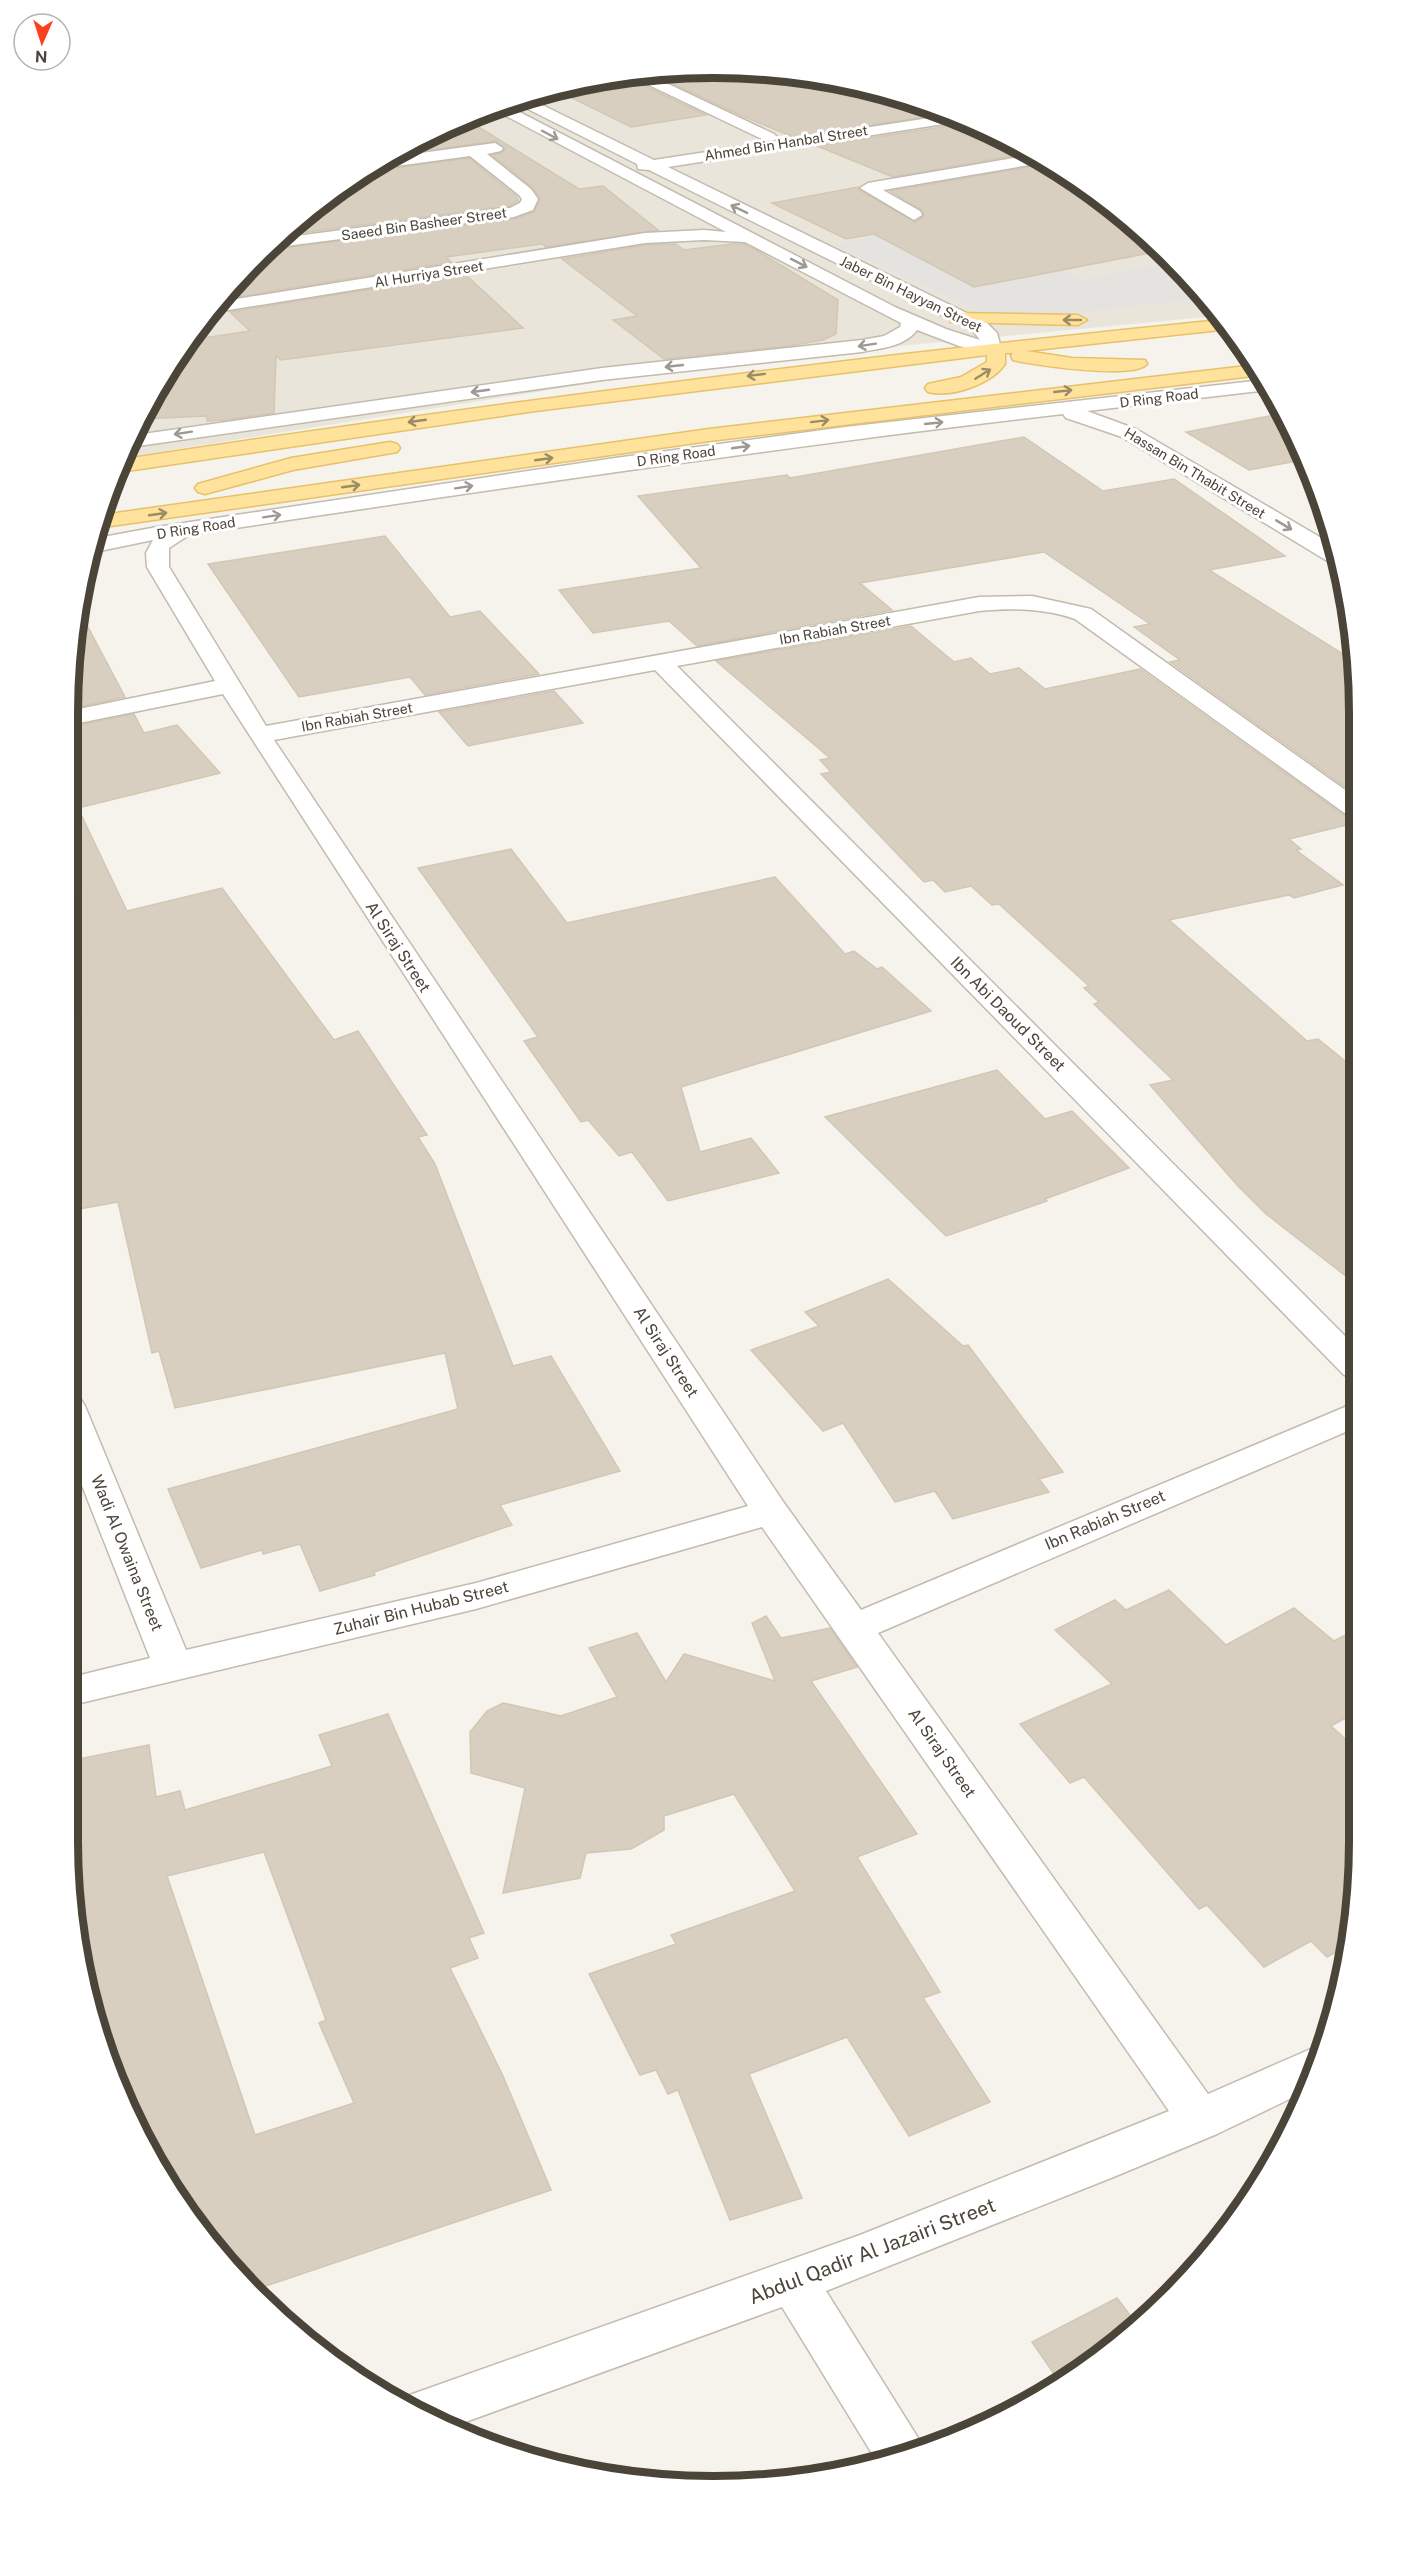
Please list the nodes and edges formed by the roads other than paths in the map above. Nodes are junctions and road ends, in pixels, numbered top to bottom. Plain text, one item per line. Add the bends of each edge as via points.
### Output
1 (650, 81) edge
2 (531, 105) edge
3 (915, 111) edge
4 (508, 112) edge
5 (923, 114) edge
6 (908, 116) junction
7 (941, 120) edge
8 (769, 137) junction
9 (599, 139) junction
10 (647, 144) dead end
11 (677, 145) dead end
12 (497, 148) dead end
13 (729, 148) junction
14 (474, 151) junction
15 (401, 161) edge
16 (643, 161) junction
17 (1026, 161) edge
18 (609, 167) junction
19 (707, 194) junction
20 (687, 206) junction
21 (914, 215) dead end
22 (645, 238) junction
23 (287, 242) edge
24 (761, 243) junction
25 (226, 306) edge
26 (1207, 314) edge
27 (906, 318) junction
28 (957, 318) junction
29 (1217, 326) edge
30 (1227, 340) edge
31 (992, 348) junction
32 (1238, 354) edge
33 (1185, 360) dead end
34 (855, 363) junction
35 (1248, 370) edge
36 (602, 374) junction
37 (1216, 374) junction
38 (890, 381) dead end
39 (1258, 386) edge
40 (916, 390) dead end
41 (1174, 396) junction
42 (836, 401) dead end
43 (547, 402) junction
44 (1044, 411) junction
45 (212, 429) junction
46 (320, 435) junction
47 (140, 440) edge
48 (414, 444) dead end
49 (128, 465) edge
50 (205, 488) junction
51 (1269, 493) dead end
52 (115, 502) edge
53 (108, 521) edge
54 (183, 530) junction
55 (1307, 539) junction
56 (1324, 540) edge
57 (101, 546) edge
58 (100, 550) edge
59 (1327, 551) edge
60 (158, 567) junction
61 (659, 661) junction
62 (228, 686) junction
63 (78, 716) edge
64 (259, 735) junction
65 (1349, 805) edge
66 (1349, 1360) edge
67 (1349, 1416) edge
68 (78, 1431) edge
69 (771, 1512) junction
70 (854, 1628) junction
71 (173, 1667) junction
72 (78, 1690) edge
73 (1306, 2070) edge
74 (1201, 2120) junction
75 (794, 2283) junction
76 (433, 2410) edge
77 (897, 2448) edge

1 - 8 street
2 - 9 street, Jaber Bin Hayyan Street
3 - 6 street
4 -> 18 street, Jaber Bin Hayyan Street
5 - 6 street, Ahmed Bin Hanbal Street
6 - 8 street, Ahmed Bin Hanbal Street
7 - 13 street, Ahmed Bin Hanbal Street
8 - 13 street, Ahmed Bin Hanbal Street
9 - 10 street
9 - 16 street, Jaber Bin Hayyan Street
11 - 13 street
12 - 14 street
13 - 16 street, Ahmed Bin Hanbal Street
13 - 19 street via 703,166
14 - 15 street
14 - 23 street, Saeed Bin Basheer Street via 525,192 530,199 527,206 514,212
16 - 18 street, Ahmed Bin Hanbal Street
16 - 19 street, Jaber Bin Hayyan Street
17 - 21 street via 868,188
18 - 20 street, Jaber Bin Hayyan Street
28 -> 19 street, Jaber Bin Hayyan Street
20 - 22 street, Al Hurriya Street via 690,216 683,225
20 - 24 street, Jaber Bin Hayyan Street
22 - 24 street, Al Hurriya Street via 716,235
22 - 25 street, Al Hurriya Street
24 -> 27 street, Jaber Bin Hayyan Street
26 -> 28 main road via 1118,320
27 - 31 street, Jaber Bin Hayyan Street via 950,338
27 -> 36 street via 909,329 899,337 862,346
28 - 31 street, Jaber Bin Hayyan Street via 988,333
29 - 31 main road
30 - 31 main road via 1161,346 1140,352 1154,361 1107,365 1045,362
31 - 34 main road
40 -> 31 main road via 978,379 996,364
32 - 33 main road
34 - 38 main road via 891,370 896,373
34 -> 43 main road
35 - 37 main road, D Ring Road
36 - 43 main road
36 -> 45 street
37 - 41 street, Hassan Bin Thabit Street
53 -> 37 main road, D Ring Road via 709,435
39 - 41 street, D Ring Road
41 - 44 street, D Ring Road
41 - 51 street, Hassan Bin Thabit Street via 1149,409 1149,421
42 - 50 main road
43 -> 46 main road
54 -> 44 street, D Ring Road via 626,462
44 -> 55 street, Hassan Bin Thabit Street via 1094,418 1122,429
45 - 46 main road
45 -> 47 street
46 - 49 main road
48 - 50 main road via 291,464
50 - 52 main road
54 - 57 street, D Ring Road
54 - 60 street via 158,547
55 - 56 street
55 - 59 street, Hassan Bin Thabit Street
58 - 60 street
60 - 62 street, Al Siraj Street
61 - 64 street, Ibn Rabiah Street
61 - 65 street, Ibn Rabiah Street via 979,604 1018,601 1063,607 1083,615
61 - 66 street, Ibn Abi Daoud Street
62 - 63 street
62 - 64 street, Al Siraj Street
64 - 69 street, Al Siraj Street
67 - 70 street, Ibn Rabiah Street
68 - 71 street, Wadi Al Owaina Street
69 - 70 street, Al Siraj Street
69 - 71 street, Zuhair Bin Hubab Street via 476,1596
70 - 74 street, Al Siraj Street
71 - 72 street, Zuhair Bin Hubab Street
73 - 74 street, Abdul Qadir Al Jazairi Street
74 - 75 street, Abdul Qadir Al Jazairi Street
75 - 76 street, Abdul Qadir Al Jazairi Street
75 - 77 street

